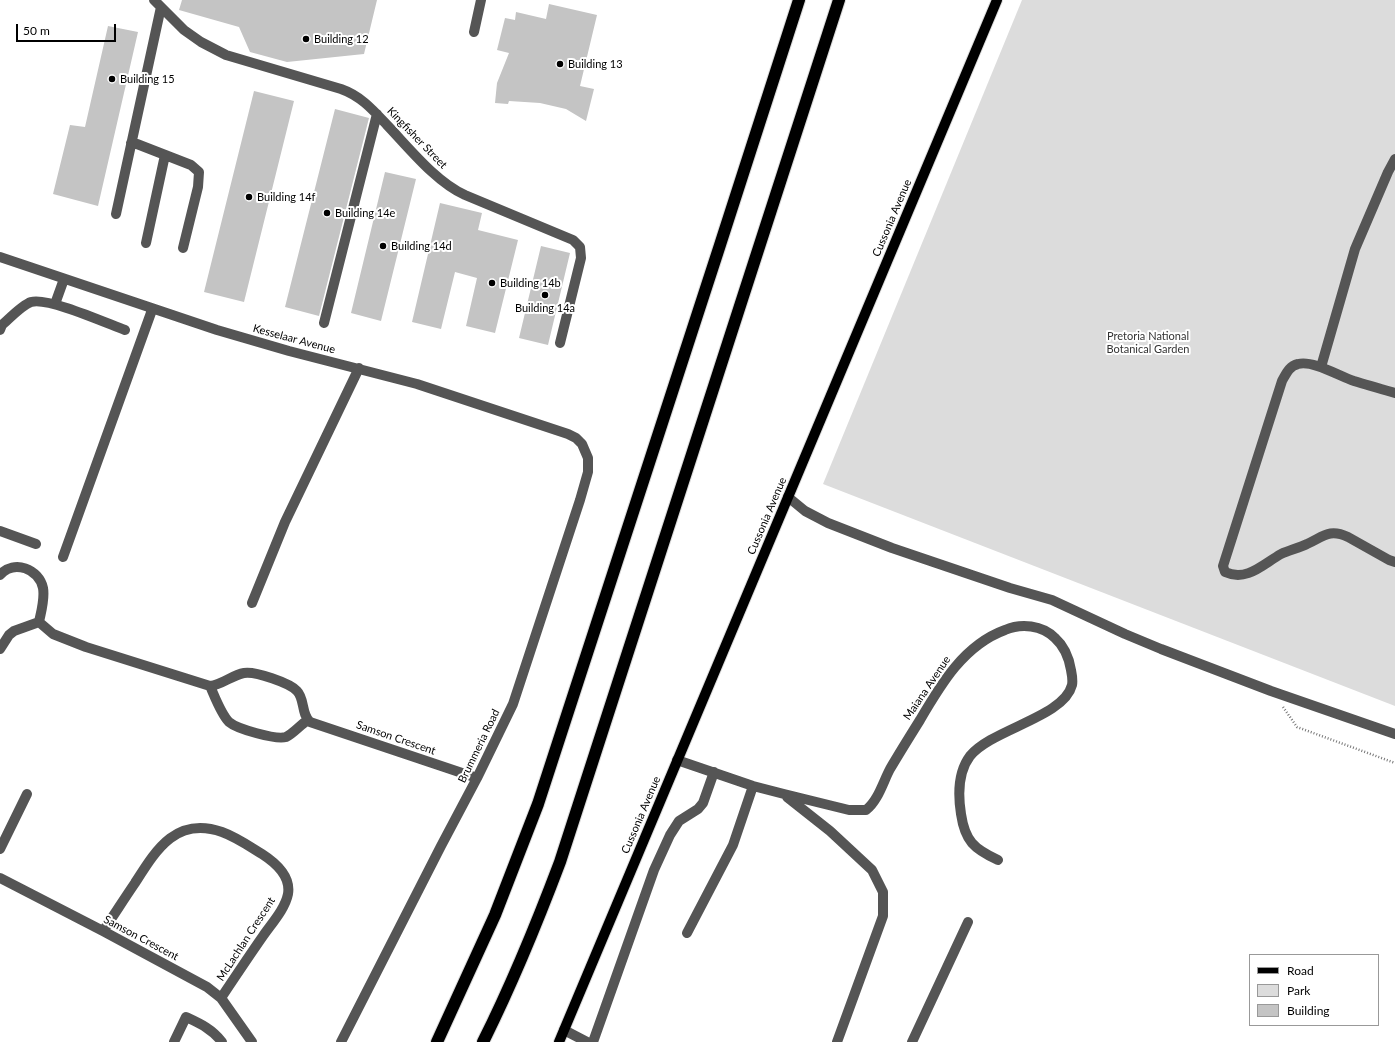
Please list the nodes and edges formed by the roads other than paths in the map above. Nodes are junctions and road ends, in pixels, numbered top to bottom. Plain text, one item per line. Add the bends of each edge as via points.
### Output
1 (481, 0) edge
2 (799, 0) edge
3 (839, 0) edge
4 (997, 0) edge
5 (158, 3) edge
6 (474, 32) dead end
7 (377, 114) junction
8 (131, 143) junction
9 (165, 155) junction
10 (1395, 159) edge
11 (116, 214) dead end
12 (146, 243) dead end
13 (183, 248) dead end
14 (0, 257) edge
15 (64, 279) junction
16 (55, 304) junction
17 (152, 310) junction
18 (324, 323) dead end
19 (0, 330) edge
20 (125, 330) dead end
21 (560, 343) dead end
22 (1321, 367) junction
23 (359, 368) junction
24 (1395, 393) edge
25 (582, 444) joint
26 (788, 497) junction
27 (0, 531) edge
28 (36, 544) dead end
29 (64, 557) dead end
30 (1395, 562) edge
31 (0, 575) edge
32 (252, 603) dead end
33 (39, 622) junction
34 (0, 649) edge
35 (210, 686) junction
36 (308, 720) junction
37 (1395, 734) edge
38 (677, 760) junction
39 (714, 772) junction
40 (477, 778) junction
41 (753, 786) junction
42 (27, 794) dead end
43 (784, 794) junction
44 (0, 849) edge
45 (998, 860) dead end
46 (0, 878) edge
47 (968, 922) dead end
48 (103, 931) junction
49 (686, 933) dead end
50 (221, 998) junction
51 (564, 1030) junction
52 (174, 1042) edge
53 (222, 1042) edge
54 (252, 1042) edge
55 (341, 1042) edge
56 (437, 1042) edge
57 (483, 1042) edge
58 (559, 1042) edge
59 (587, 1042) edge
60 (593, 1042) edge
61 (837, 1042) edge
62 (912, 1042) edge

1 - 6 street
2 - 56 highway via 538,804 495,916
3 - 57 highway via 560,862 530,940
4 - 26 main road, Cussonia Avenue
5 - 7 street, Kingfisher Street via 184,30 210,47 226,55 347,91 363,100
5 - 8 street
7 - 18 street
7 - 21 street, Kingfisher Street via 450,188 578,244 581,258
8 - 9 street
8 - 11 street
9 - 12 street
9 - 13 street via 191,165 199,172 198,187
10 - 22 street via 1355,249
14 - 15 street, Kesselaar Avenue
15 - 16 street
15 - 17 street, Kesselaar Avenue
16 - 19 street via 30,302 2,325
16 - 20 street
17 - 23 street, Kesselaar Avenue via 257,342
17 - 29 street
22 - 24 street via 1353,381
22 - 30 street via 1302,363 1293,366 1289,368 1282,381 1224,562 1224,570 1233,575 1251,573 1281,554 1333,533 1348,537
23 - 25 street, Kesselaar Avenue via 418,384 564,432
23 - 32 street via 285,522
25 - 40 street, Brummeria Road via 589,467 578,507 516,696
26 - 37 street via 804,511 828,523 892,548 1052,600 1132,637 1271,691
26 - 38 main road, Cussonia Avenue
27 - 28 street
31 - 33 street via 10,568 20,567 28,569 38,577 44,595
33 - 34 street via 14,631
33 - 35 street via 52,634 86,647
35 - 36 street via 244,673 273,679 297,691
35 - 36 street via 224,716 237,727 281,738 288,736
36 - 40 street, Samson Crescent
38 - 39 street, Maiana Avenue
38 - 51 main road, Cussonia Avenue
39 - 41 street, Maiana Avenue
39 - 60 street via 703,804 680,821 654,870
40 - 55 street, Brummeria Road
41 - 43 street, Maiana Avenue
41 - 49 street via 733,845
42 - 44 street
43 - 45 street, Maiana Avenue via 849,810 866,810 874,801 933,697 964,656 996,633 1017,626 1038,628 1063,646 1072,676 1069,693 1037,717 984,743 970,757 961,777 959,797 965,833 976,848
43 - 61 street via 830,831 872,870 883,892 883,916
46 - 48 street, Samson Crescent
47 - 62 street
48 - 50 street, Samson Crescent via 207,987
48 - 50 street, McLachlan Crescent via 154,853 165,841 184,830 196,828 221,831 238,839 278,867 287,880 288,893 281,910
50 - 54 street, Samson Crescent
51 - 58 main road, Cussonia Avenue
51 - 59 street
52 - 53 street via 186,1017 205,1026

